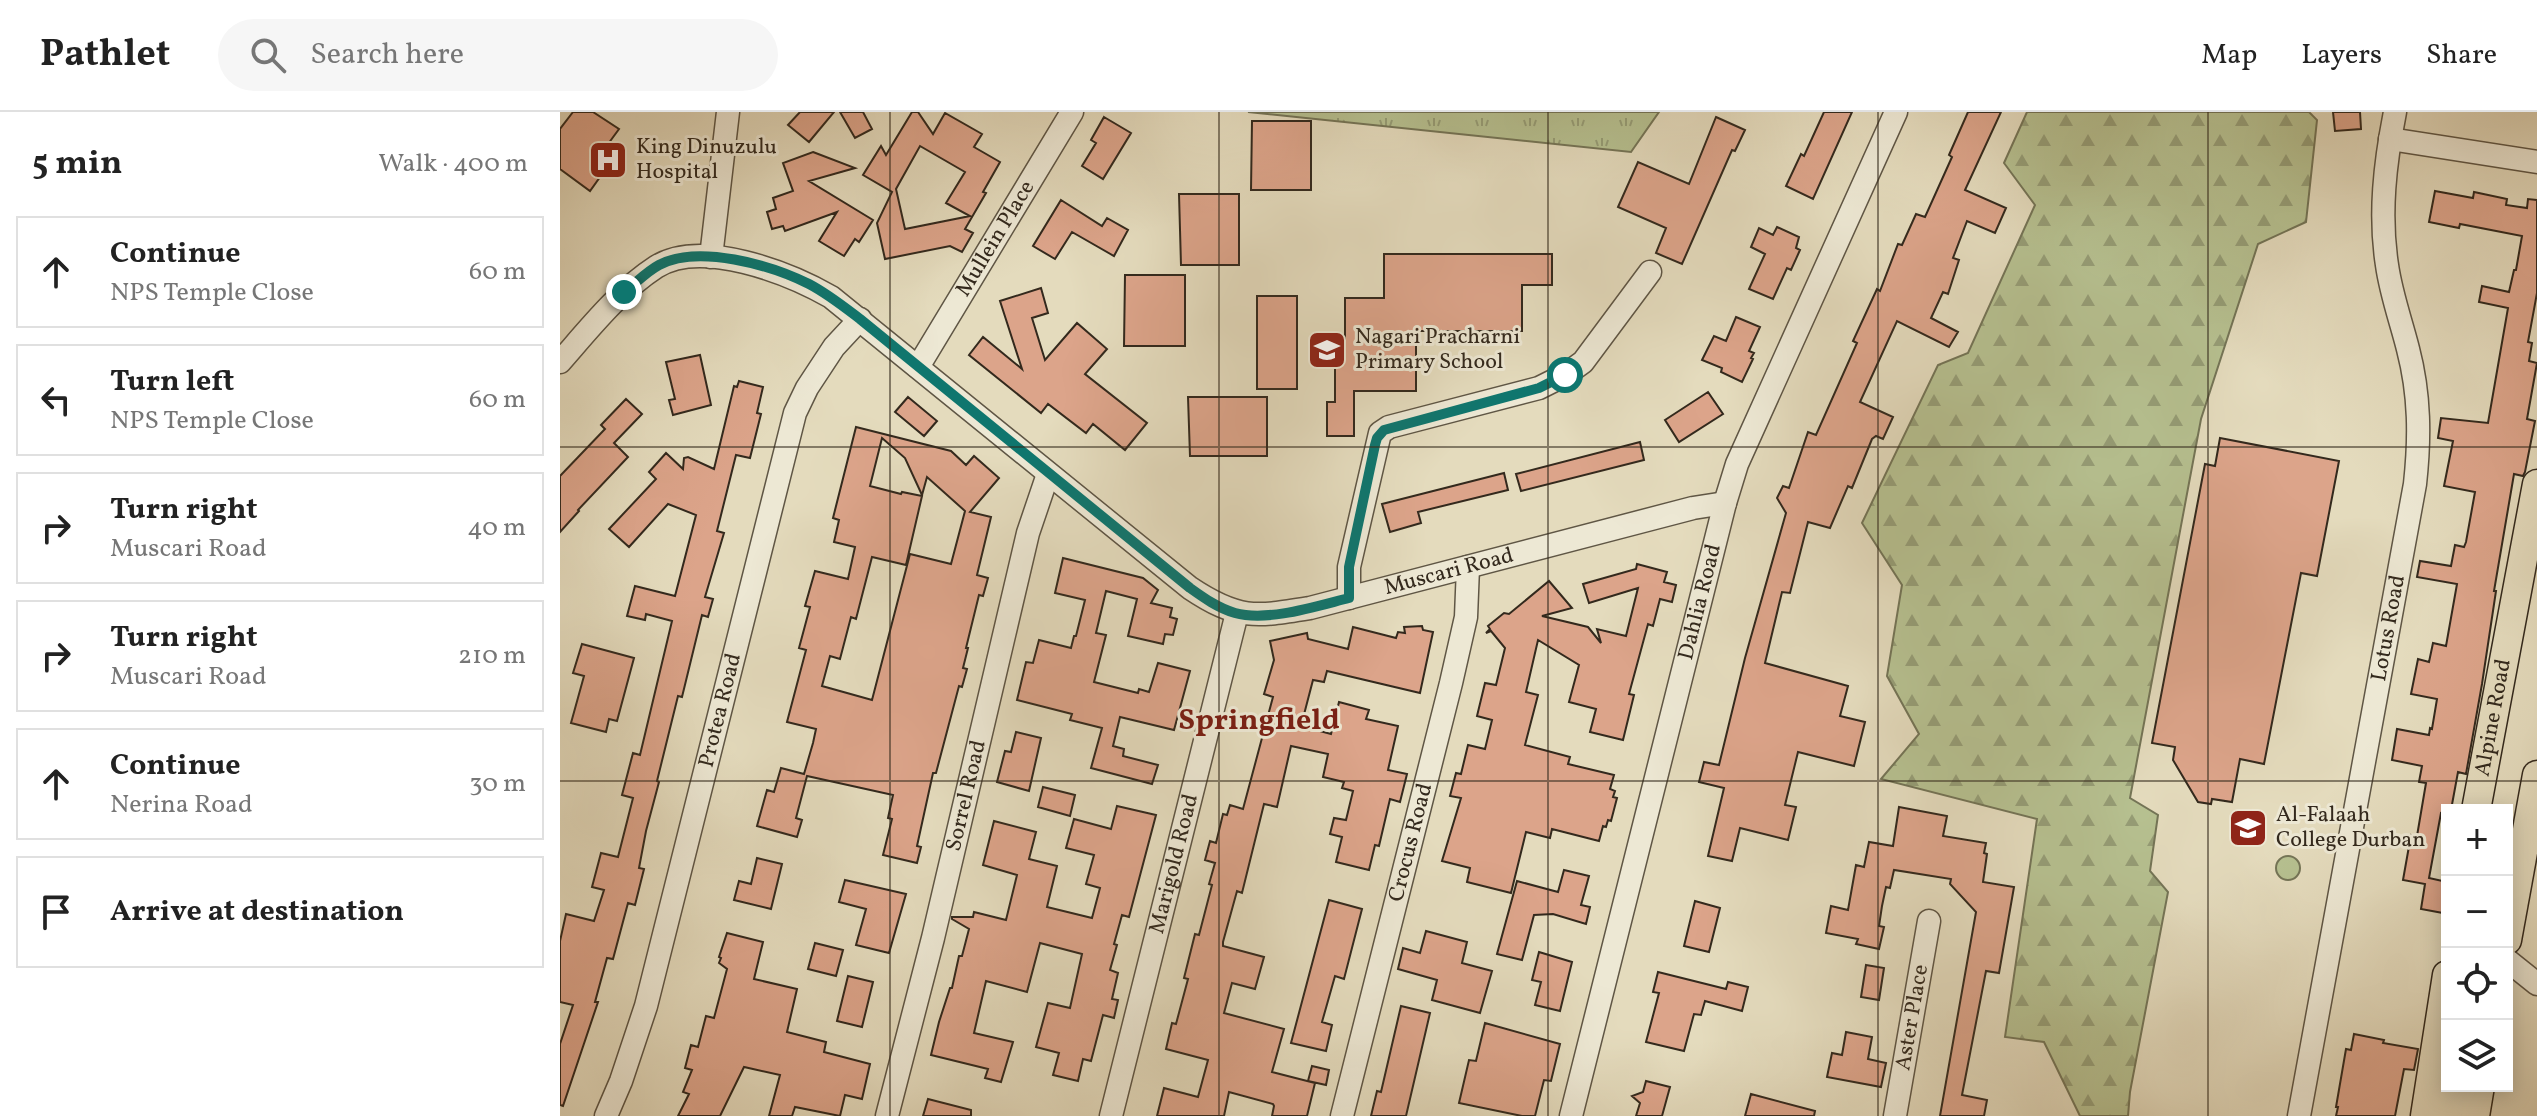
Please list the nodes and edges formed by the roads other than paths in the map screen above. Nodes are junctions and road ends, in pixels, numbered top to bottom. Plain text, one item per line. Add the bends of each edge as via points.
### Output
1 (728, 112) edge
2 (1072, 112) edge
3 (1896, 112) edge
4 (2395, 112) edge
5 (2390, 139) junction
6 (2537, 162) edge
7 (711, 257) junction
8 (1650, 272) dead end
9 (860, 319) junction
10 (560, 362) edge
11 (918, 367) junction
12 (1048, 474) junction
13 (2537, 484) edge
14 (1725, 503) junction
15 (1468, 567) junction
16 (1349, 598) junction
17 (1237, 613) junction
18 (2537, 775) edge
19 (2477, 804) edge
20 (2513, 907) edge
21 (1929, 921) dead end
22 (2513, 965) edge
23 (2537, 984) edge
24 (2441, 1013) edge
25 (2456, 1092) edge
26 (2479, 1092) edge
27 (606, 1116) edge
28 (887, 1116) edge
29 (1111, 1116) edge
30 (1342, 1116) edge
31 (1571, 1116) edge
32 (1895, 1116) edge
33 (2299, 1116) edge
34 (2425, 1116) edge
35 (2446, 1116) edge
36 (2475, 1116) edge

1 - 7 street
2 - 11 street, Mullein Place
3 - 14 street, Dahlia Road via 1737,464
4 - 5 street, Lotus Road
5 - 6 street
5 - 33 street, Lotus Road via 2382,206 2393,300 2419,408 2415,484
7 - 9 street, Muscari Road via 805,282
7 - 10 street, Muscari Road via 657,266 624,292
8 - 16 street via 1583,362 1565,375 1539,388 1380,433 1349,567
9 - 11 street, Muscari Road
9 - 27 street, Protea Road via 834,347 795,413 646,1006
11 - 12 street, Muscari Road
12 - 17 street, Muscari Road via 1190,588
12 - 28 street, Sorrel Road via 1028,533
13 - 19 main road, Alpine Road
14 - 15 street, Muscari Road
14 - 31 street, Dahlia Road
15 - 16 street, Muscari Road
15 - 30 street, Crocus Road via 1466,617 1451,683
16 - 17 street, Muscari Road via 1286,612
17 - 29 street, Marigold Road
18 - 20 main road
21 - 32 street, Aster Place
22 - 23 street
24 - 34 main road
25 - 35 main road
26 - 36 main road

